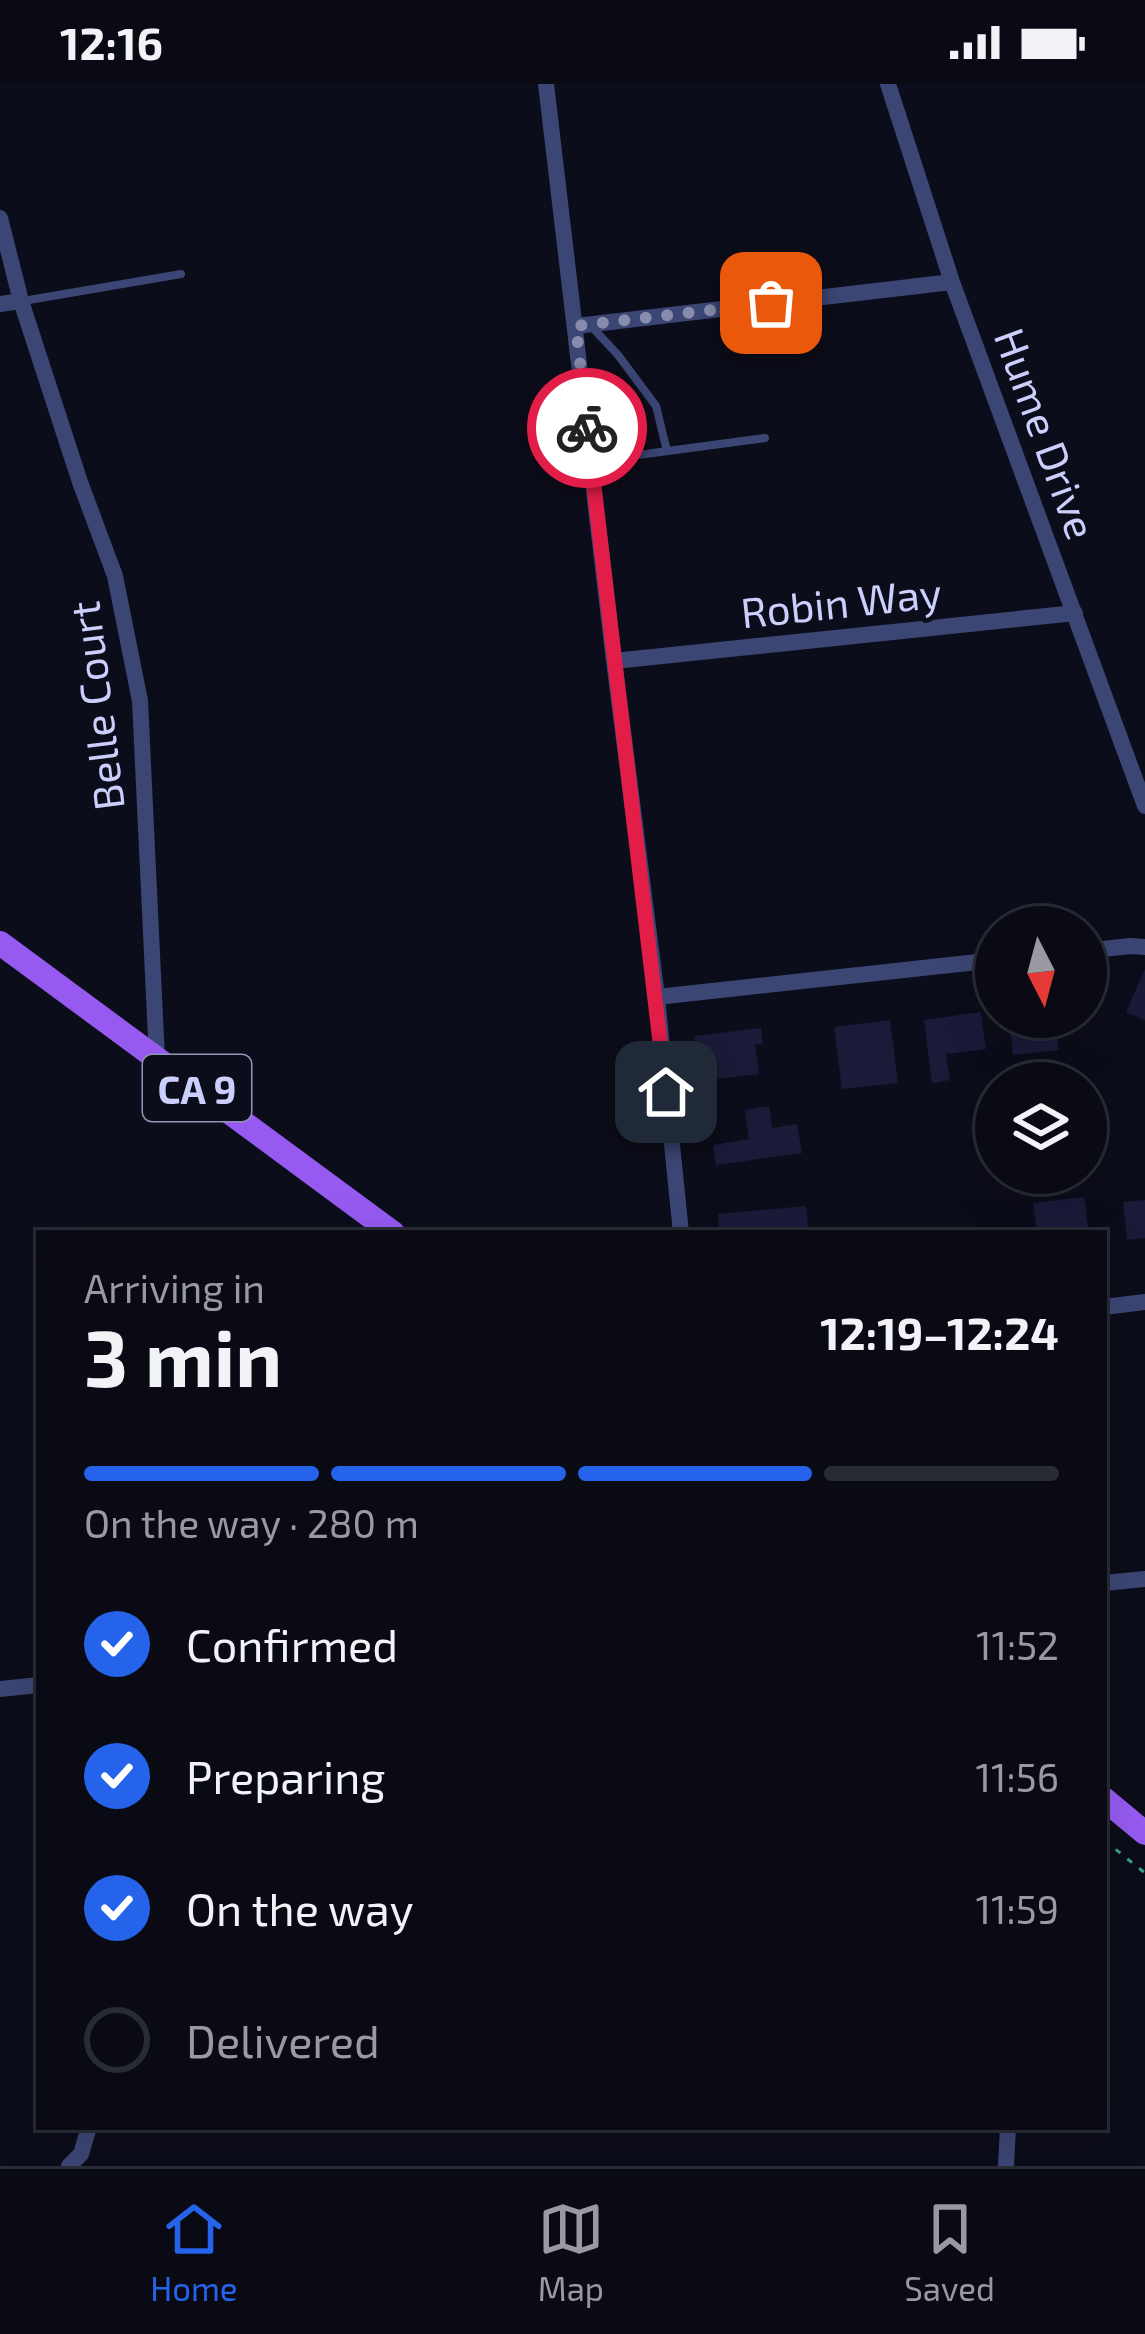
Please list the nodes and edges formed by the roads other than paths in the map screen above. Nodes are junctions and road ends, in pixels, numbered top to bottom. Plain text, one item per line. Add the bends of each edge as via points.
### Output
1 (546, 84) edge
2 (888, 84) edge
3 (0, 218) edge
4 (181, 274) dead end
5 (952, 282) junction
6 (21, 301) junction
7 (0, 304) edge
8 (582, 325) junction
9 (765, 438) dead end
10 (667, 452) junction
11 (591, 461) junction
12 (1076, 613) junction
13 (614, 661) junction
14 (1145, 806) edge
15 (0, 943) edge
16 (1140, 944) edge
17 (1107, 948) edge
18 (975, 962) edge
19 (657, 998) junction
20 (157, 1059) junction
21 (389, 1230) edge
22 (681, 1230) edge
23 (1145, 1302) edge
24 (1107, 1307) edge
25 (1145, 1579) edge
26 (1107, 1583) edge
27 (36, 1685) edge
28 (0, 1689) edge
29 (1107, 1801) edge
30 (1145, 1833) edge
31 (88, 2130) edge
32 (1008, 2130) edge
33 (69, 2166) edge
34 (1006, 2166) edge

1 - 8 street
2 - 5 street, Hume Drive
3 - 6 street, Belle Court
4 - 6 lane
5 - 8 street
5 - 12 street, Hume Drive
6 - 7 street
6 - 20 street, Belle Court via 115,576 140,701
8 - 10 lane via 618,355 656,406
8 - 11 street
9 - 10 lane
10 - 11 lane
11 - 13 street
12 - 13 street, Robin Way
12 - 14 street, Hume Drive
13 - 19 street
15 - 20 main road, CA 9
16 - 17 street
18 - 19 street
19 - 22 street
20 - 21 main road, CA 9
23 - 24 street
25 - 26 street
27 - 28 street
29 - 30 main road
31 - 33 street
32 - 34 street

